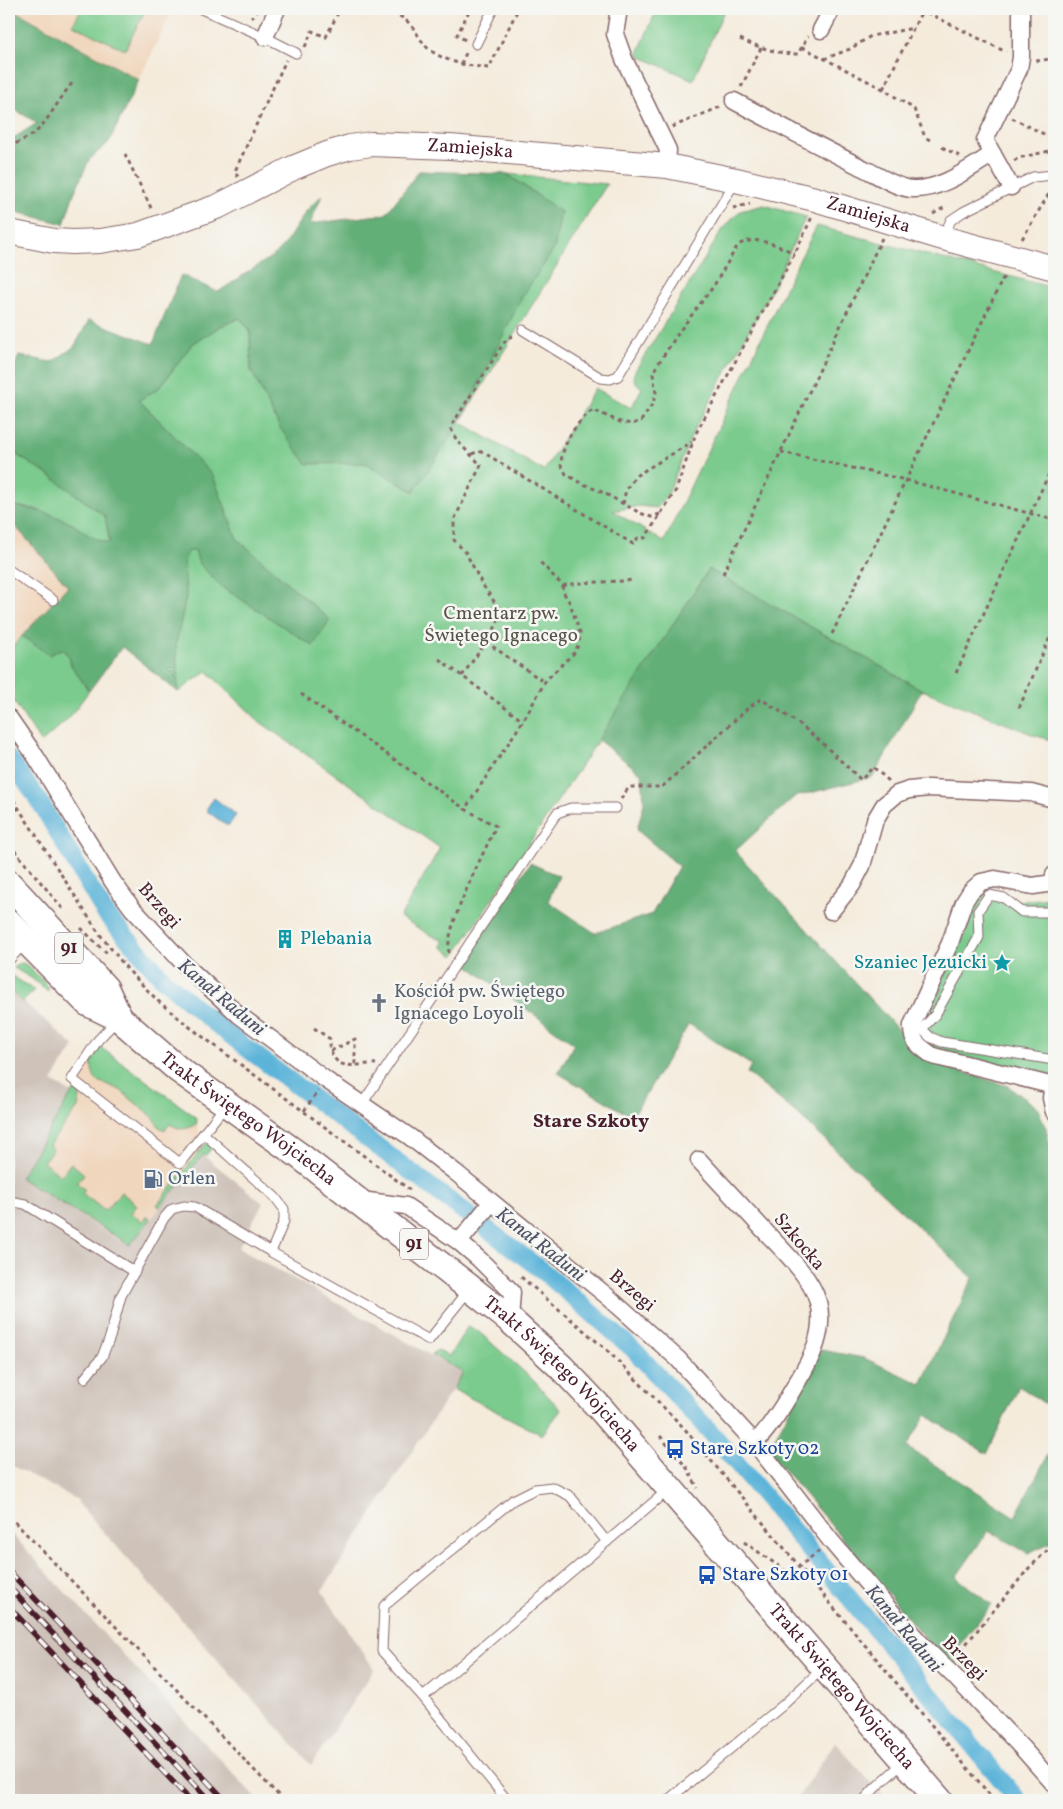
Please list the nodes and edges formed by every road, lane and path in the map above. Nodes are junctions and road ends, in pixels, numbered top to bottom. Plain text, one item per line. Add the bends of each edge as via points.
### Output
1 (201, 9) edge
2 (277, 9) edge
3 (340, 9) edge
4 (385, 9) edge
5 (470, 9) edge
6 (493, 9) edge
7 (518, 9) edge
8 (618, 9) edge
9 (832, 9) edge
10 (922, 9) edge
11 (1021, 9) edge
12 (914, 28) junction
13 (822, 30) joint
14 (265, 37) junction
15 (309, 38) dead end
16 (740, 39) dead end
17 (474, 43) joint
18 (802, 47) junction
19 (296, 53) dead end
20 (824, 59) junction
21 (1021, 59) junction
22 (280, 73) dead end
23 (74, 81) dead end
24 (883, 89) junction
25 (734, 101) dead end
26 (999, 111) junction
27 (1054, 139) edge
28 (930, 140) dead end
29 (942, 146) dead end
30 (9, 148) edge
31 (125, 154) dead end
32 (993, 154) junction
33 (966, 160) dead end
34 (667, 166) junction
35 (1054, 175) edge
36 (736, 180) junction
37 (242, 184) dead end
38 (1054, 185) edge
39 (1011, 187) junction
40 (820, 201) junction
41 (152, 210) dead end
42 (9, 232) edge
43 (943, 238) junction
44 (880, 243) dead end
45 (795, 253) junction
46 (1009, 266) junction
47 (1054, 268) edge
48 (524, 330) joint
49 (693, 442) junction
50 (781, 452) junction
51 (472, 454) junction
52 (1054, 463) edge
53 (906, 480) junction
54 (623, 504) junction
55 (661, 514) junction
56 (1030, 514) junction
57 (1054, 520) edge
58 (539, 561) dead end
59 (9, 570) edge
60 (723, 574) dead end
61 (633, 580) dead end
62 (563, 586) junction
63 (53, 600) dead end
64 (1054, 628) edge
65 (832, 634) dead end
66 (486, 642) junction
67 (439, 659) dead end
68 (956, 673) dead end
69 (462, 676) junction
70 (544, 682) junction
71 (301, 694) dead end
72 (1019, 708) dead end
73 (9, 718) edge
74 (523, 720) junction
75 (897, 794) junction
76 (1054, 799) edge
77 (18, 808) dead end
78 (616, 808) joint
79 (465, 810) junction
80 (9, 816) edge
81 (9, 844) edge
82 (1054, 880) edge
83 (9, 884) edge
84 (830, 911) dead end
85 (1054, 912) edge
86 (69, 916) dead end
87 (74, 922) dead end
88 (9, 923) edge
89 (28, 941) junction
90 (110, 948) dead end
91 (9, 960) edge
92 (456, 964) junction
93 (119, 1018) junction
94 (314, 1028) dead end
95 (331, 1051) junction
96 (1054, 1060) edge
97 (355, 1066) junction
98 (386, 1069) junction
99 (323, 1085) dead end
100 (1054, 1086) edge
101 (227, 1104) junction
102 (362, 1104) junction
103 (304, 1111) dead end
104 (1054, 1112) edge
105 (204, 1134) junction
106 (699, 1160) dead end
107 (358, 1200) junction
108 (489, 1206) junction
109 (9, 1207) edge
110 (464, 1236) junction
111 (271, 1252) junction
112 (135, 1272) junction
113 (470, 1288) junction
114 (510, 1320) junction
115 (85, 1378) dead end
116 (755, 1443) junction
117 (670, 1489) junction
118 (9, 1516) edge
119 (607, 1542) junction
120 (1054, 1544) edge
121 (752, 1546) dead end
122 (822, 1549) dead end
123 (824, 1667) junction
124 (946, 1669) junction
125 (423, 1697) junction
126 (905, 1761) junction
127 (1054, 1784) edge
128 (283, 1800) edge
129 (507, 1800) edge
130 (668, 1800) edge
131 (864, 1800) edge
132 (939, 1800) edge

1 - 14 lane
2 - 14 street
3 - 15 path via 326,37 312,30
4 - 7 path via 409,23 430,50 464,65 489,68
5 - 17 path via 457,36
6 - 17 lane
8 - 34 street via 615,34 668,150
9 - 13 street
10 - 12 path
10 - 21 path
11 - 21 street
12 - 20 path via 871,36
12 - 24 path
13 - 18 path via 811,29
14 - 19 lane
16 - 18 path via 782,54 798,54
18 - 20 path
20 - 24 path
21 - 26 street
22 - 37 path via 235,171
23 - 30 path via 38,129
24 - 28 path via 914,109 925,137
25 - 32 street via 850,162 911,189 943,182
26 - 27 path
26 - 32 street via 985,140
29 - 33 path
31 - 41 path
32 - 39 street
34 - 36 street, Zamiejska
34 - 42 street, Zamiejska via 460,148 371,144 327,154 219,206 138,235 73,242
35 - 39 lane via 1033,177
36 - 40 street, Zamiejska
36 - 48 lane via 618,376 602,378
38 - 46 path
39 - 43 lane via 951,220
40 - 43 street, Zamiejska
40 - 45 path
43 - 46 street, Zamiejska
44 - 50 path
45 - 49 path
45 - 54 path via 756,239 738,244 656,367 653,374 656,393 642,421 632,424 620,422 593,410 584,416 564,447 561,466 566,474 579,482
46 - 47 street, Zamiejska
46 - 53 path
48 - 51 path via 507,339 452,425 457,441
49 - 54 path via 637,475 626,489
49 - 55 path via 676,490
50 - 53 path
50 - 60 path
51 - 55 path via 479,451 486,454 633,544 638,538 645,538
51 - 66 path via 481,465 454,520 454,540 466,553 502,613
52 - 56 path
53 - 56 path
53 - 65 path
54 - 55 path via 651,517
56 - 57 path
56 - 68 path
58 - 62 path
59 - 63 lane
61 - 62 path
62 - 70 path via 580,633 579,644
64 - 72 path
66 - 69 path
66 - 70 path
67 - 69 path
69 - 74 path
70 - 74 path
71 - 79 path
73 - 102 street, Brzegi via 132,908 184,964 239,1015
74 - 79 path
75 - 76 street via 929,788 1031,793
75 - 78 path via 873,766 861,780 798,722 761,700 749,707 662,787 629,787
75 - 84 street via 884,805 875,820 862,866 852,885
77 - 80 path
78 - 92 lane via 571,808 557,813
79 - 92 path via 496,826 454,919 448,946
81 - 86 path
82 - 100 street via 1033,886 996,880 981,882 970,891 911,1035 918,1046 933,1056
83 - 93 main road, Trakt Świętego Wojciecha / 91 via 106,988
85 - 96 lane via 1022,912 1004,898 989,895 978,911 979,938 935,1015 922,1029 942,1042
87 - 90 path via 106,952
88 - 89 main road, Trakt Świętego Wojciecha / 91
89 - 91 lane
89 - 93 main road, Trakt Świętego Wojciecha / 91 via 88,1003
92 - 98 lane
93 - 101 main road, Trakt Świętego Wojciecha / 91 via 179,1070
93 - 105 lane via 98,1040 70,1082 180,1163
94 - 95 path via 330,1039
95 - 97 path via 339,1062
95 - 97 path via 355,1039
97 - 98 path via 373,1063
98 - 102 lane
99 - 103 path
100 - 104 street via 1051,1098
101 - 105 lane
101 - 107 main road, Trakt Świętego Wojciecha / 91
102 - 108 street, Brzegi via 455,1172
105 - 111 lane via 275,1197 284,1209 284,1221
106 - 116 street, Szkocka via 795,1263 818,1303 820,1322 813,1352 780,1413
107 - 110 street via 406,1206
107 - 113 main road, Trakt Świętego Wojciecha / 91
108 - 110 street
108 - 116 street, Brzegi via 516,1221 678,1358
109 - 112 lane via 16,1202 25,1204
110 - 114 street via 479,1259 512,1292
111 - 112 lane via 209,1214 184,1206 172,1209 164,1218
111 - 113 lane via 429,1340
112 - 115 lane via 121,1296 102,1357
113 - 114 main road, Trakt Świętego Wojciecha / 91
114 - 117 main road, Trakt Świętego Wojciecha / 91 via 601,1409
116 - 124 street, Brzegi via 830,1541
117 - 119 lane
117 - 123 main road, Trakt Świętego Wojciecha / 91
118 - 128 path
119 - 125 lane
119 - 125 lane via 570,1496 552,1487 535,1489 512,1500 384,1606 382,1651
120 - 124 path via 1029,1568
121 - 122 path via 792,1572
123 - 126 main road, Trakt Świętego Wojciecha / 91
123 - 130 lane
124 - 127 street, Brzegi
125 - 129 lane
126 - 131 lane
126 - 132 main road, Trakt Świętego Wojciecha / 91

